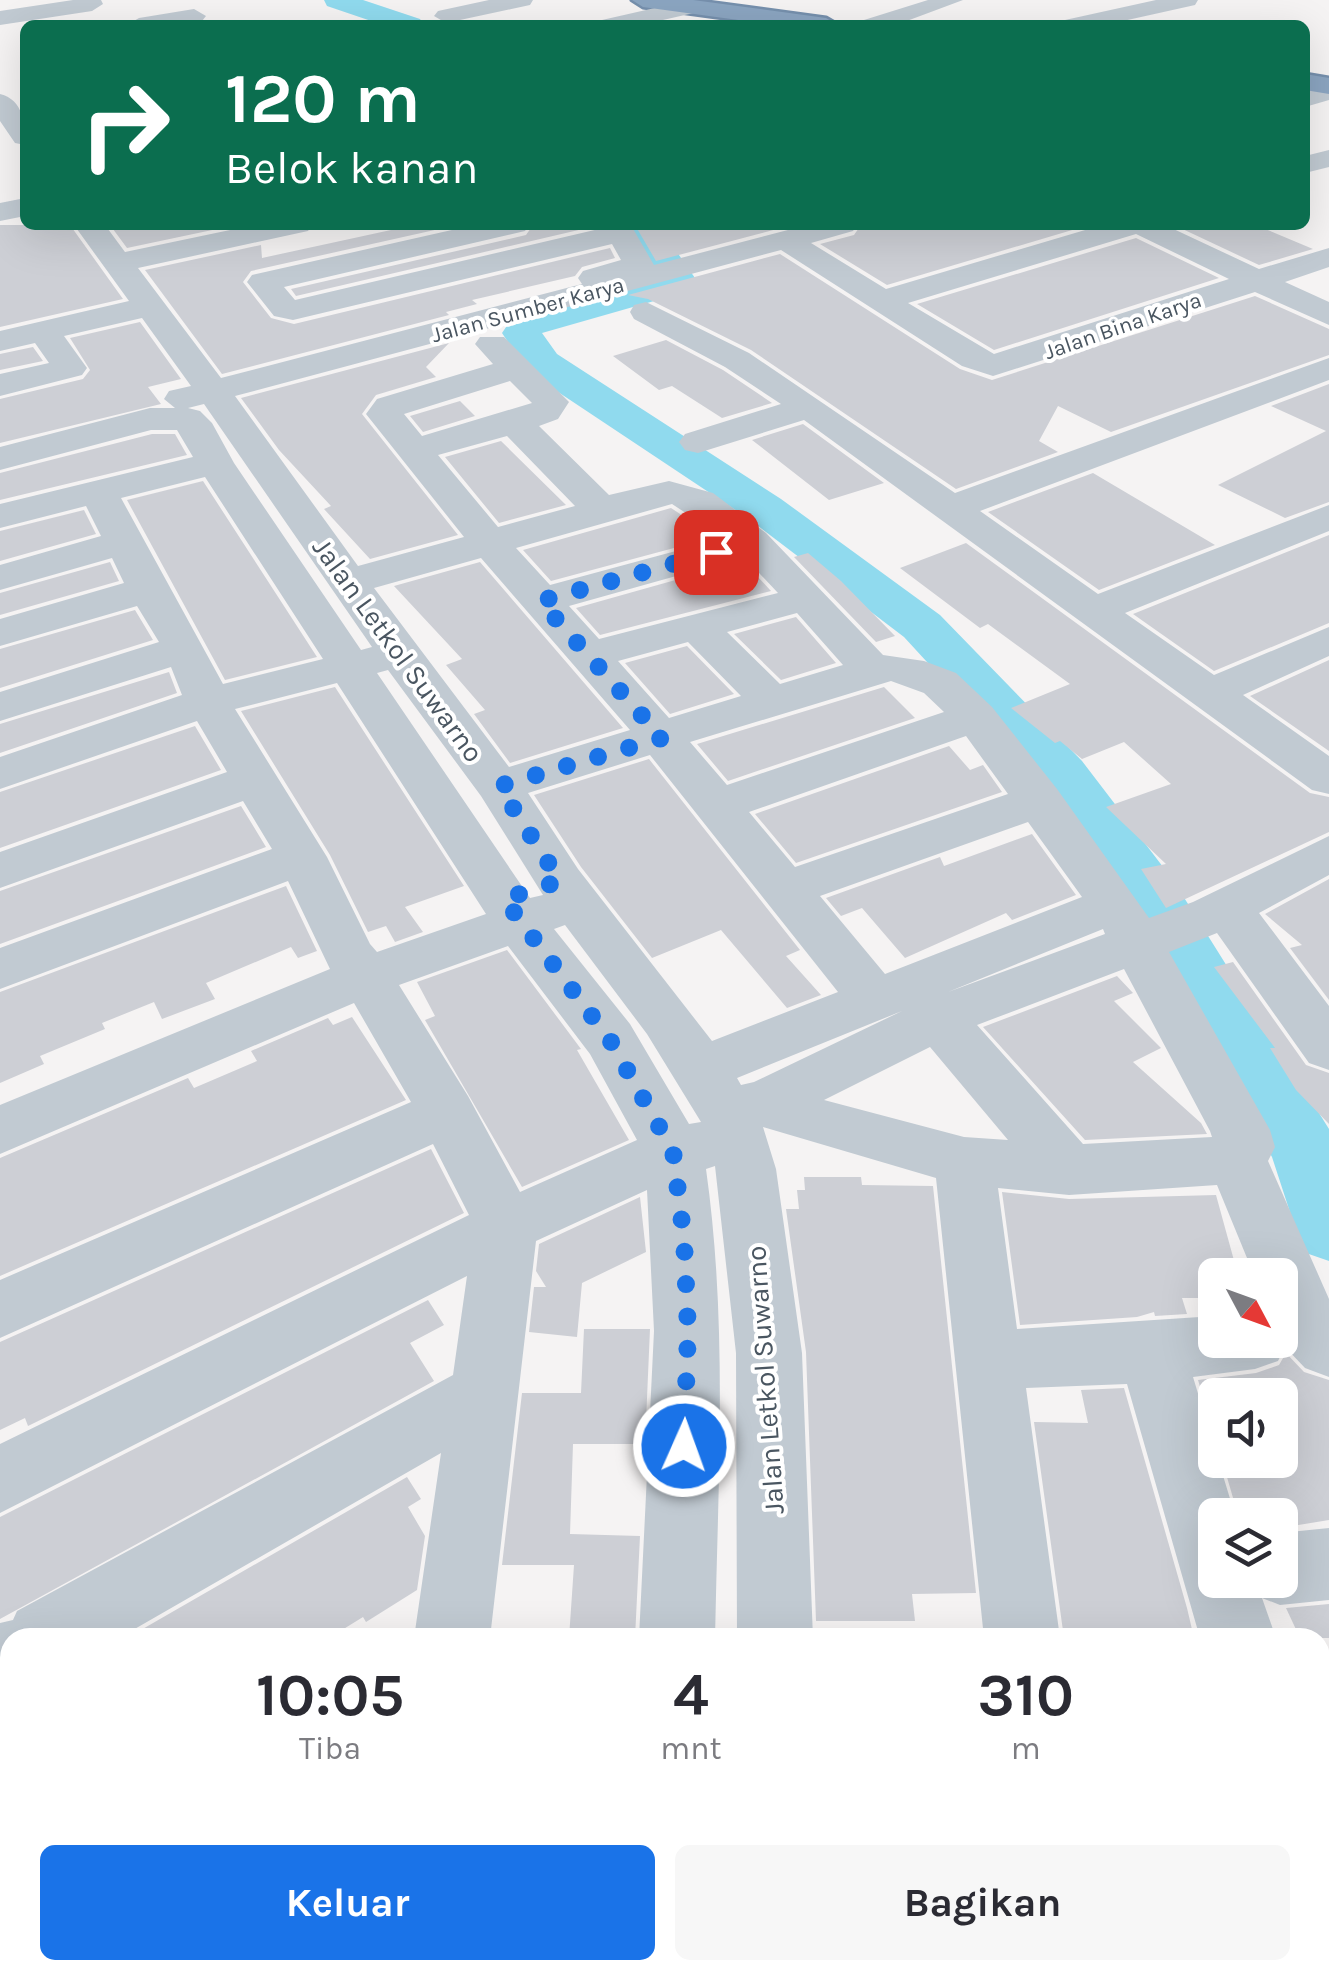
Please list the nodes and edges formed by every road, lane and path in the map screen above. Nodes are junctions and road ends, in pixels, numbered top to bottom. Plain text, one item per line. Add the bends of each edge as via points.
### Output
1 (522, 0) edge
2 (645, 0) edge
3 (952, 0) edge
4 (1187, 0) edge
5 (92, 4) dead end
6 (690, 7) junction
7 (728, 12) junction
8 (194, 16) dead end
9 (446, 16) edge
10 (877, 16) edge
11 (0, 18) edge
12 (170, 20) edge
13 (632, 20) edge
14 (746, 20) edge
15 (767, 20) edge
16 (1096, 20) edge
17 (0, 102) edge
18 (20, 130) edge
19 (93, 230) edge
20 (273, 230) edge
21 (457, 230) edge
22 (603, 230) edge
23 (821, 230) edge
24 (1120, 230) edge
25 (1148, 230) edge
26 (412, 234) edge
27 (787, 240) junction
28 (1329, 257) edge
29 (118, 262) junction
30 (456, 270) junction
31 (1256, 280) junction
32 (644, 295) junction
33 (882, 301) junction
34 (151, 306) junction
35 (493, 313) junction
36 (1329, 315) edge
37 (43, 332) junction
38 (0, 341) edge
39 (517, 368) junction
40 (1329, 368) edge
41 (0, 385) edge
42 (213, 391) junction
43 (808, 406) junction
44 (514, 422) junction
45 (698, 442) dead end
46 (0, 448) edge
47 (413, 450) junction
48 (0, 459) edge
49 (216, 463) junction
50 (97, 490) junction
51 (952, 508) junction
52 (602, 511) junction
53 (0, 516) edge
54 (1329, 518) edge
55 (752, 543) junction
56 (490, 544) junction
57 (136, 566) junction
58 (0, 578) edge
59 (348, 582) junction
60 (803, 599) junction
61 (540, 601) junction
62 (1095, 610) junction
63 (698, 627) junction
64 (0, 633) edge
65 (1329, 640) edge
66 (185, 648) junction
67 (588, 655) junction
68 (374, 660) junction
69 (872, 670) junction
70 (1212, 693) junction
71 (770, 700) junction
72 (208, 702) junction
73 (0, 707) edge
74 (976, 717) junction
75 (662, 738) junction
76 (0, 774) edge
77 (256, 779) junction
78 (1329, 779) edge
79 (499, 786) junction
80 (1040, 800) junction
81 (716, 806) junction
82 (1329, 854) edge
83 (302, 857) junction
84 (0, 871) edge
85 (783, 890) junction
86 (568, 892) junction
87 (510, 910) junction
88 (1220, 911) junction
89 (1136, 928) junction
90 (357, 965) junction
91 (0, 969) edge
92 (875, 1000) junction
93 (938, 1018) junction
94 (1329, 1048) edge
95 (0, 1099) edge
96 (732, 1106) junction
97 (447, 1112) junction
98 (0, 1130) edge
99 (673, 1151) junction
100 (1236, 1158) junction
101 (964, 1161) junction
102 (1069, 1170) junction
103 (506, 1226) junction
104 (1268, 1258) edge
105 (0, 1310) edge
106 (1198, 1348) edge
107 (1152, 1353) junction
108 (986, 1360) junction
109 (487, 1391) junction
110 (0, 1480) edge
111 (1198, 1511) edge
112 (1329, 1564) edge
113 (1298, 1567) edge
114 (1224, 1598) edge
115 (62, 1628) edge
116 (446, 1628) edge
117 (677, 1628) edge
118 (775, 1628) edge
119 (1021, 1628) edge
120 (1235, 1628) edge

1 - 9 street
2 - 6 highway
3 - 10 street
4 - 16 street
5 - 11 street
6 - 7 highway
6 - 13 street
7 - 14 street
7 - 15 highway
8 - 12 street
17 - 18 street
19 - 29 street, Jalan Letkol Suwarno
20 - 29 street
21 - 26 street
22 - 30 street
22 - 35 street via 639,262 635,267
23 - 27 street, Jalan Sumber Karya
24 - 33 street
25 - 31 street
26 - 30 street
26 - 30 street via 263,282 293,310
27 - 32 street, Jalan Sumber Karya via 688,268
27 - 33 street
28 - 31 street, Jalan Bina Karya
29 - 34 street, Jalan Letkol Suwarno
30 - 35 street
31 - 33 street, Jalan Bina Karya via 989,366
31 - 36 street
32 - 35 street, Jalan Sumber Karya
32 - 43 street
34 - 37 street
34 - 42 street, Jalan Letkol Suwarno
35 - 39 street
35 - 42 street, Jalan Sumber Karya
37 - 38 street
37 - 41 street via 70,368
39 - 44 street via 551,402 545,411
39 - 47 street via 385,410
40 - 51 street
42 - 46 street, Jalan Sumber Karya
42 - 59 street, Jalan Letkol Suwarno
43 - 45 street
43 - 51 street
44 - 47 street
44 - 52 street
47 - 56 street
48 - 49 street via 168,416 199,431
49 - 50 street
49 - 68 street
50 - 53 street
50 - 57 street
51 - 62 street
52 - 55 street via 682,493
52 - 56 street
54 - 62 street
55 - 60 street
55 - 61 street
56 - 59 street
56 - 61 street
57 - 58 street
57 - 64 street
57 - 66 street
59 - 68 street, Jalan Letkol Suwarno
60 - 63 street
60 - 69 street
61 - 67 street
62 - 70 street
63 - 67 street
63 - 71 street
65 - 70 street
66 - 72 street
66 - 73 street
67 - 75 street
68 - 72 street
68 - 79 street, Jalan Letkol Suwarno
68 - 87 street
69 - 71 street
69 - 74 street via 924,674
70 - 78 street
71 - 75 street
72 - 76 street
72 - 77 street
74 - 80 street
74 - 81 street
75 - 79 street
75 - 81 street
77 - 83 street
77 - 84 street
79 - 86 street, Jalan Letkol Suwarno
80 - 85 street
80 - 89 street
81 - 85 street
82 - 88 street
83 - 90 street
83 - 91 street
85 - 92 street
86 - 87 street
86 - 96 street, Jalan Letkol Suwarno
87 - 90 street
87 - 99 street via 610,1040
88 - 89 street
88 - 94 street
89 - 92 street
89 - 93 street
89 - 100 street via 1240,1130 1245,1148
90 - 95 street
90 - 97 street
90 - 98 street
92 - 96 street
93 - 96 street
93 - 102 street
96 - 99 street
96 - 101 street
96 - 118 street, Jalan Letkol Suwarno via 769,1353
97 - 103 street
97 - 105 street
99 - 103 street
99 - 117 street via 688,1331
100 - 102 street
100 - 104 street
101 - 102 street
101 - 108 street
103 - 109 street
103 - 110 street
106 - 107 street
107 - 108 street
107 - 111 street
108 - 119 street
109 - 115 street
109 - 116 street
112 - 113 street
114 - 120 street

